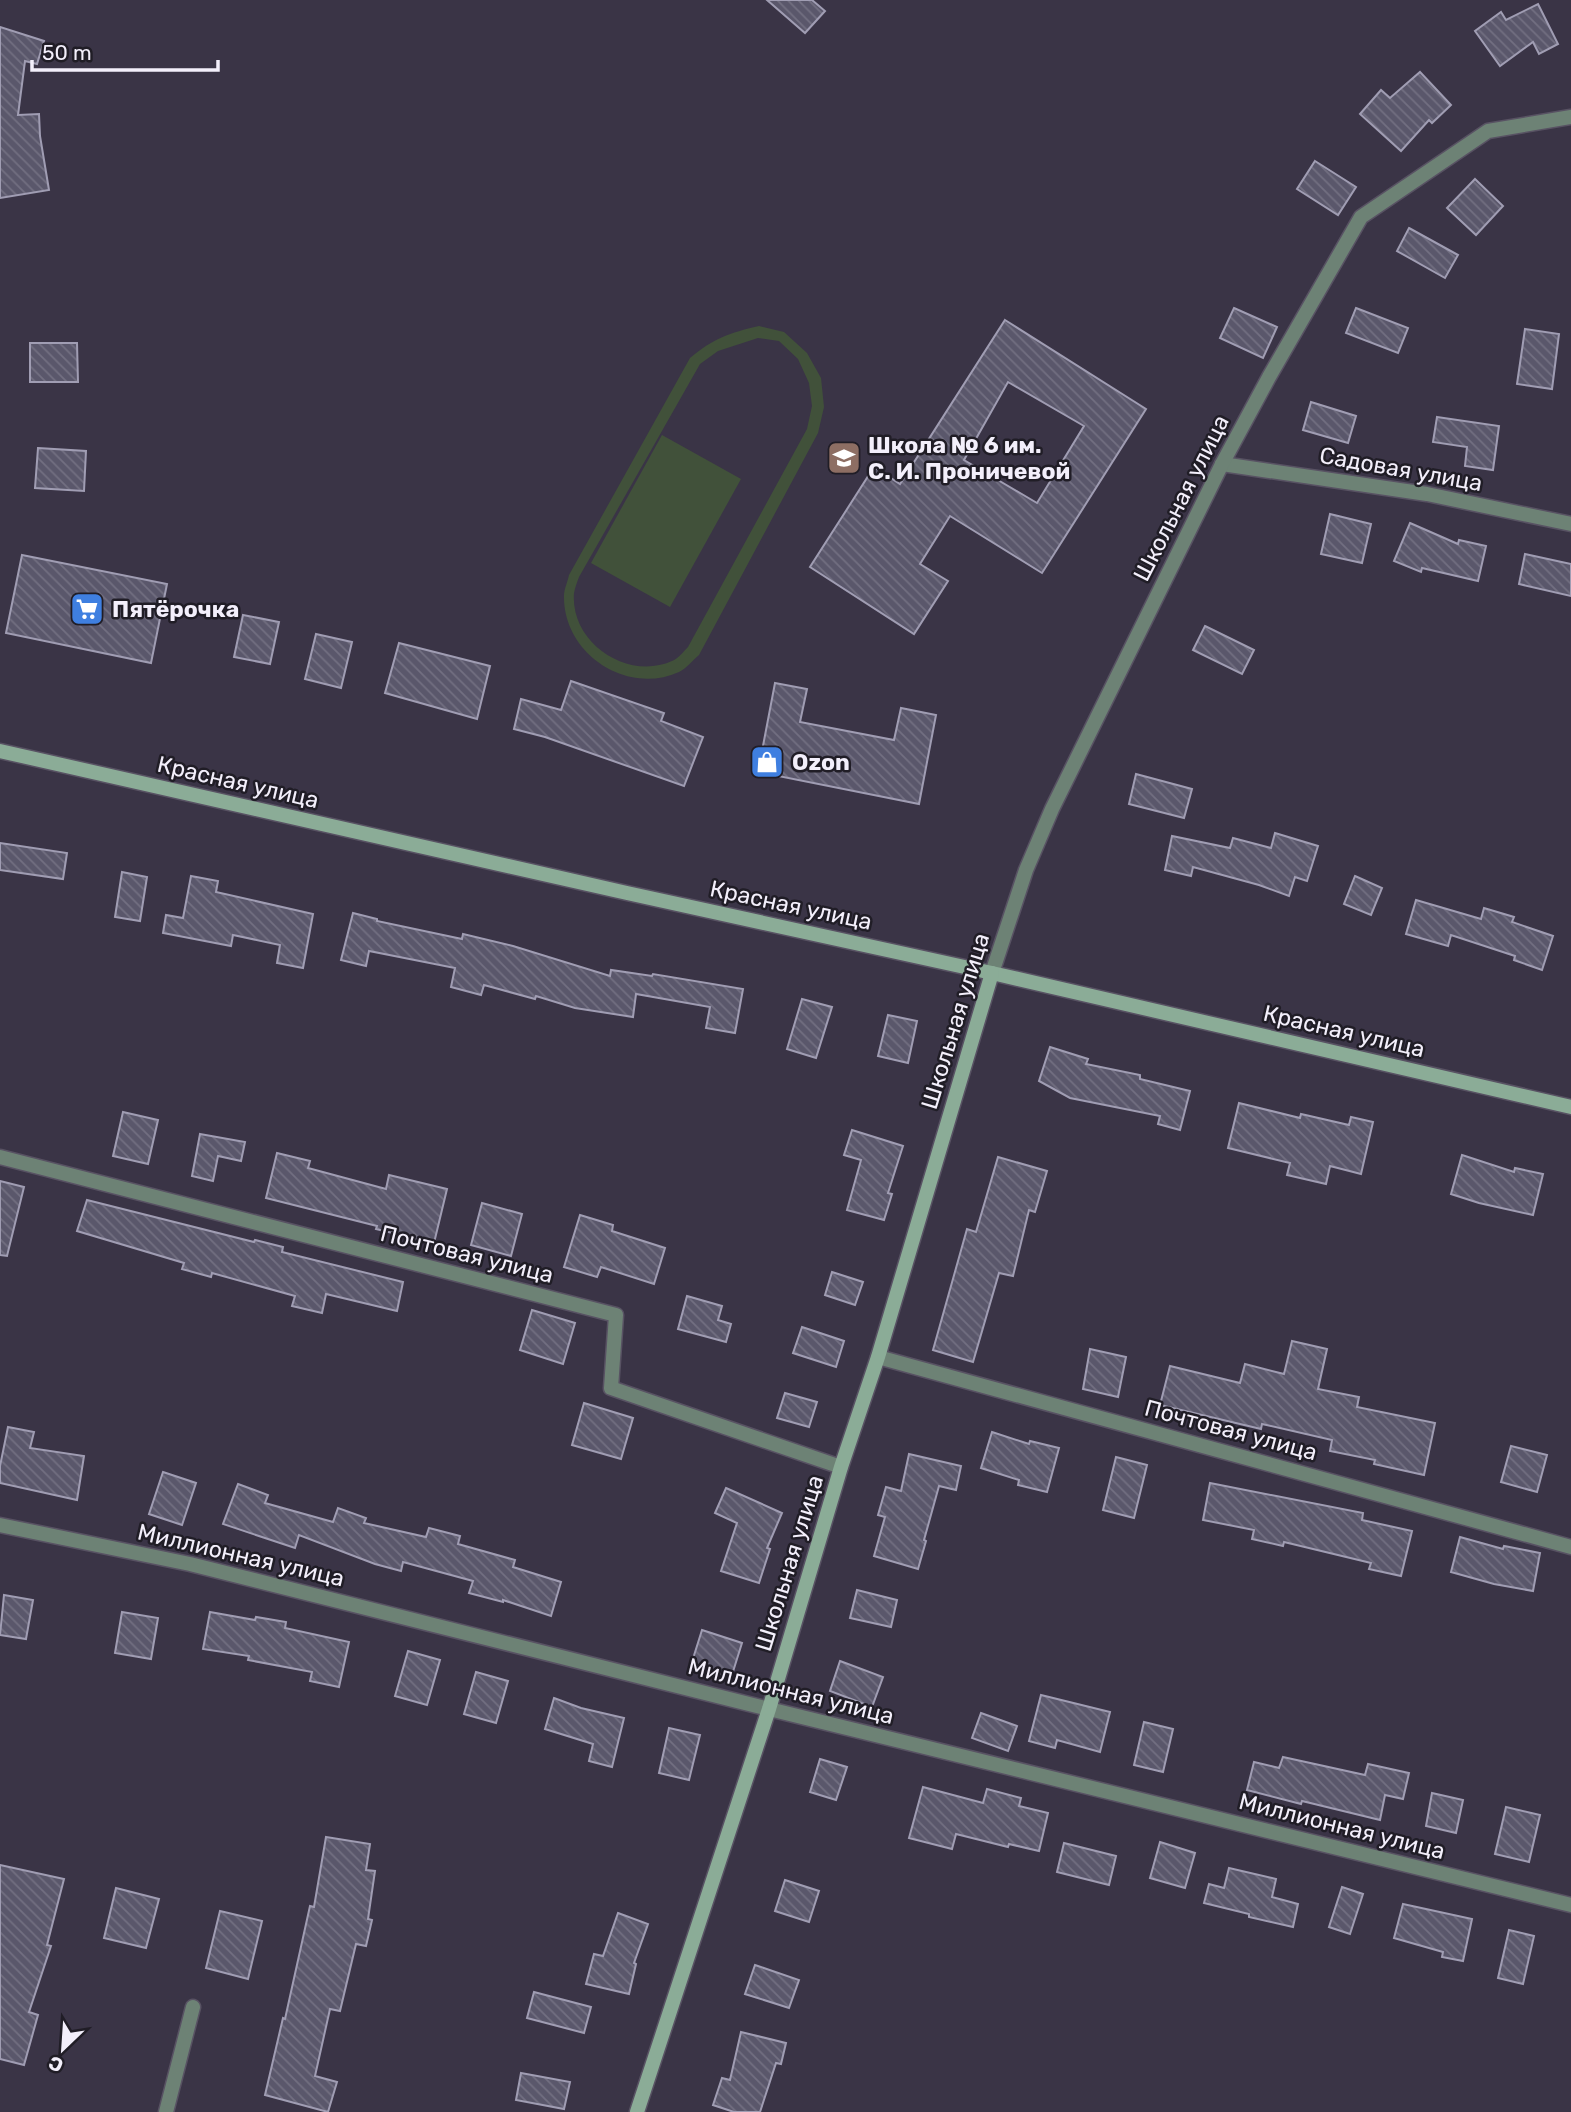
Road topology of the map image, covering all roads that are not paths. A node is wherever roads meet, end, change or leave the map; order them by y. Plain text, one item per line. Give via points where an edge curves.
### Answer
1 (1571, 117) edge
2 (1222, 464) junction
3 (1571, 524) edge
4 (0, 751) edge
5 (992, 973) junction
6 (1571, 1107) edge
7 (0, 1157) edge
8 (878, 1357) junction
9 (841, 1467) junction
10 (0, 1525) edge
11 (1571, 1547) edge
12 (769, 1709) junction
13 (1571, 1905) edge
14 (193, 2007) dead end
15 (166, 2112) edge
16 (637, 2112) edge

1 - 2 street, Школьная улица via 1488,131 1361,217
2 - 3 street, Садовая улица via 1427,494
2 - 5 street, Школьная улица via 1052,810 1026,870
4 - 5 main road, Красная улица
5 - 6 main road, Красная улица
5 - 8 main road, Школьная улица
7 - 9 street, Почтовая улица via 616,1315 611,1388
8 - 9 main road, Школьная улица
8 - 11 street, Почтовая улица
9 - 12 main road, Школьная улица
10 - 12 street, Миллионная улица via 190,1564
12 - 13 street, Миллионная улица
12 - 16 main road, Школьная улица
14 - 15 street

